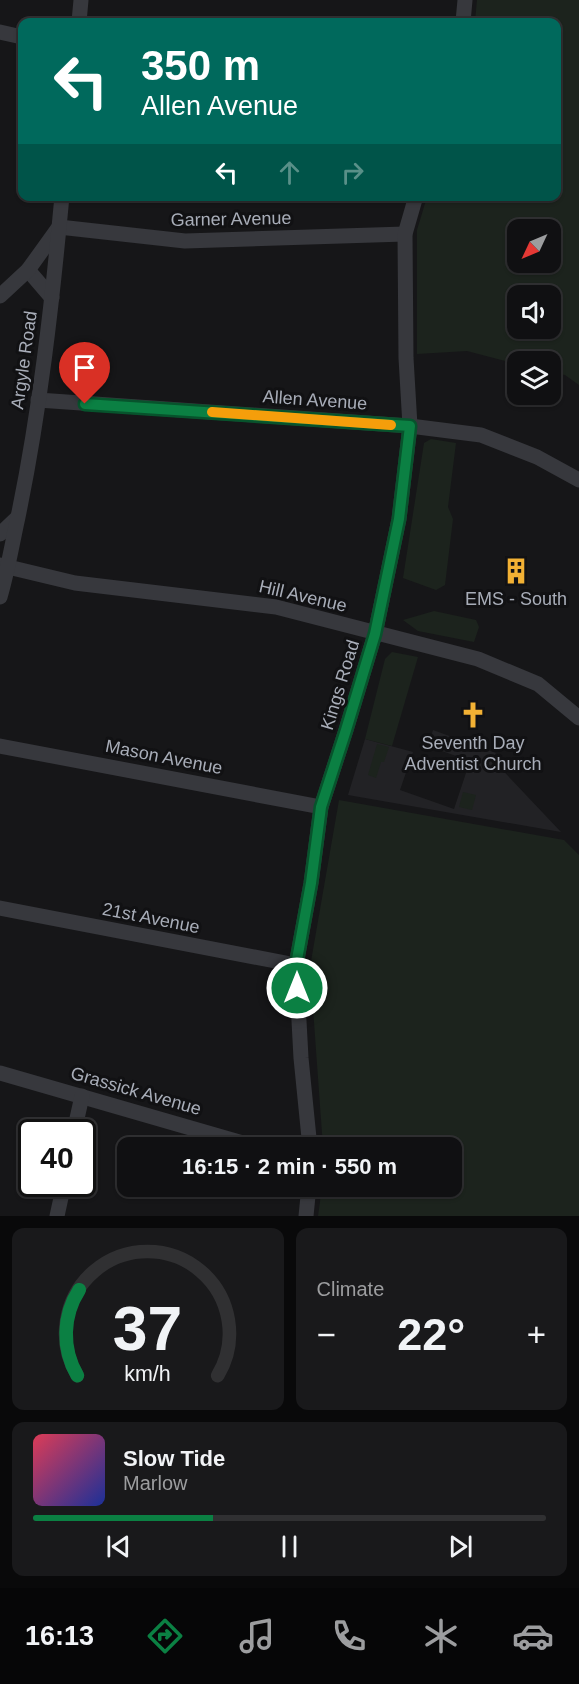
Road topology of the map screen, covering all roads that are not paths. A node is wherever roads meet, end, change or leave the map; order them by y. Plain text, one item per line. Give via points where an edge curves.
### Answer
1 (81, 0) edge
2 (465, 0) edge
3 (79, 18) edge
4 (464, 18) edge
5 (0, 32) edge
6 (18, 36) edge
7 (62, 201) edge
8 (415, 201) edge
9 (59, 227) junction
10 (405, 234) junction
11 (28, 270) junction
12 (0, 297) edge
13 (52, 298) junction
14 (38, 400) junction
15 (410, 426) junction
16 (579, 480) edge
17 (18, 518) junction
18 (0, 534) edge
19 (5, 566) edge
20 (0, 597) edge
21 (375, 634) junction
22 (579, 718) edge
23 (0, 746) edge
24 (321, 807) junction
25 (0, 908) edge
26 (296, 965) junction
27 (0, 1073) edge
28 (82, 1096) junction
29 (77, 1119) edge
30 (222, 1137) edge
31 (309, 1137) edge
32 (61, 1197) edge
33 (308, 1197) edge
34 (57, 1216) edge
35 (306, 1216) edge

1 - 3 street
2 - 4 street
5 - 6 street
7 - 9 street, Argyle Road
8 - 10 street, Kings Road
9 - 10 street, Garner Avenue via 185,241
9 - 11 street
9 - 13 street, Argyle Road
10 - 15 street, Kings Road
11 - 12 street
11 - 13 street
13 - 14 street, Argyle Road
14 - 15 street, Allen Avenue
14 - 17 street, Argyle Road
15 - 16 street, Allen Avenue via 481,435 537,457
15 - 21 street, Kings Road via 399,519
17 - 18 street
17 - 19 street, Argyle Road
19 - 20 street, Argyle Road
19 - 21 street, Hill Avenue via 75,584 276,607
21 - 22 street, Hill Avenue via 477,659 538,684
21 - 24 street, Kings Road
23 - 24 street, Mason Avenue
24 - 26 street, Kings Road
25 - 26 street, 21st Avenue
26 - 31 street, Kings Road
27 - 28 street, Grassick Avenue
28 - 29 street
28 - 30 street, Grassick Avenue
32 - 34 street
33 - 35 street

